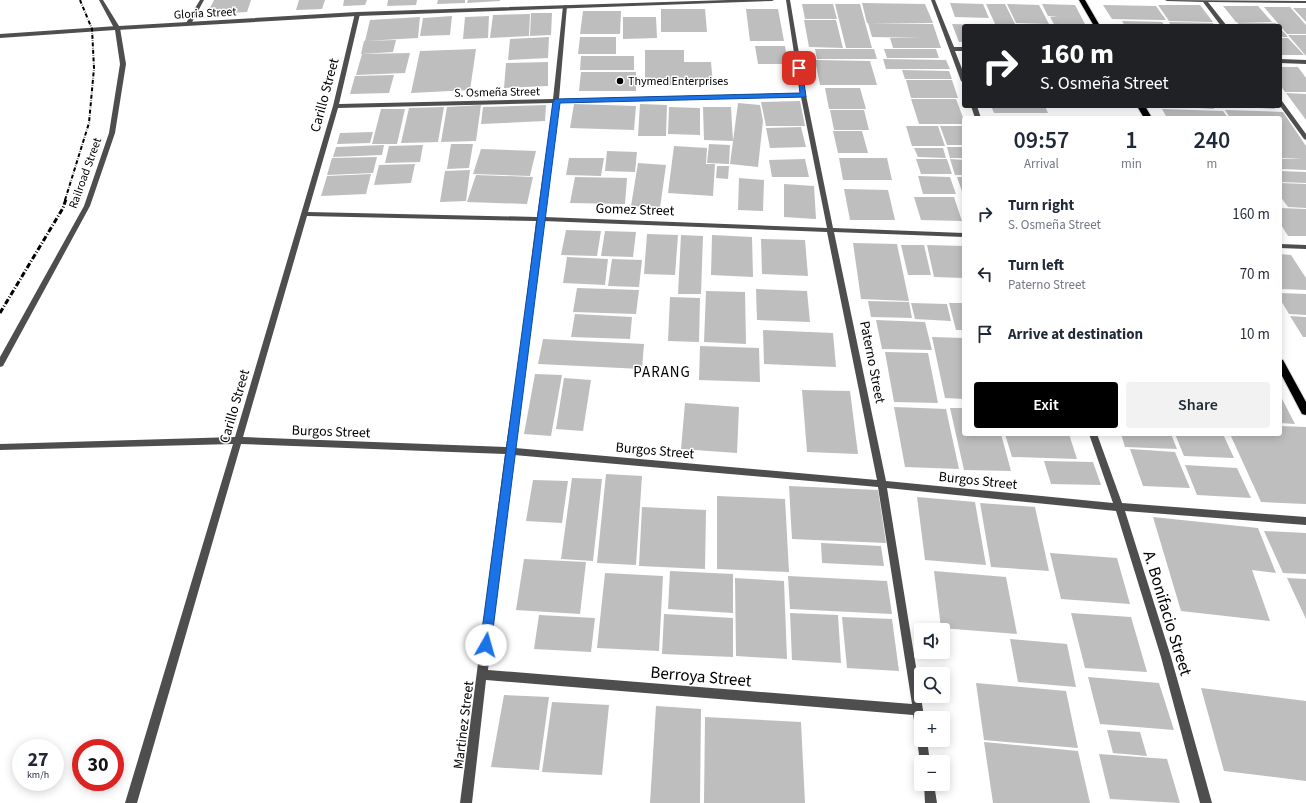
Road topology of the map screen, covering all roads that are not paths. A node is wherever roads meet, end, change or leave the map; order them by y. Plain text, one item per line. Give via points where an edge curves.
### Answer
1 (101, 0) edge
2 (202, 0) edge
3 (772, 0) edge
4 (788, 0) edge
5 (933, 0) edge
6 (1082, 0) edge
7 (1167, 0) edge
8 (1204, 0) edge
9 (1306, 2) edge
10 (565, 6) junction
11 (357, 14) junction
12 (189, 23) junction
13 (1096, 24) edge
14 (1222, 24) edge
15 (117, 28) junction
16 (0, 36) edge
17 (952, 49) junction
18 (962, 49) edge
19 (1282, 61) edge
20 (1306, 62) edge
21 (962, 76) edge
22 (803, 95) junction
23 (556, 101) junction
24 (1282, 105) edge
25 (336, 106) junction
26 (1306, 138) edge
27 (304, 214) junction
28 (540, 219) junction
29 (832, 229) junction
30 (962, 235) edge
31 (1282, 246) edge
32 (1306, 246) edge
33 (0, 364) edge
34 (1282, 367) edge
35 (1306, 411) edge
36 (1094, 436) edge
37 (238, 440) junction
38 (0, 447) edge
39 (510, 451) junction
40 (882, 484) junction
41 (1119, 507) junction
42 (1306, 521) edge
43 (482, 675) junction
44 (918, 710) joint
45 (930, 791) edge
46 (131, 803) edge
47 (466, 803) edge
48 (932, 803) edge
49 (1206, 803) edge

1 - 15 street, Railroad Street
2 - 12 street
3 - 10 street, Gloria Street
4 - 22 street, Paterno Street
5 - 17 street
6 - 13 main road
7 - 8 street
8 - 9 street
8 - 14 street
10 - 11 street, Gloria Street
10 - 23 street, Martinez Street
11 - 12 street, Gloria Street
11 - 25 street, Carillo Street
12 - 15 street, Gloria Street
15 - 16 street, Gloria Street
15 - 33 street, Railroad Street via 123,64 112,132 87,206
17 - 18 street
17 - 21 street
19 - 20 street
22 - 23 street, S. Osmeña Street
22 - 29 street, Paterno Street
23 - 25 street, S. Osmeña Street
23 - 28 street, Martinez Street
24 - 26 street
25 - 27 street, Carillo Street
27 - 28 street, Gomez Street
27 - 37 street, Carillo Street
28 - 29 street, Gomez Street
28 - 39 street, Martinez Street
29 - 30 street, Gomez Street
29 - 40 street, Paterno Street
31 - 32 street
34 - 35 main road
36 - 41 street, A. Bonifacio Street
37 - 38 street, Burgos Street
37 - 39 street, Burgos Street
37 - 46 street, Carillo Street
39 - 40 street, Burgos Street
39 - 43 street, Martinez Street
40 - 41 street, Burgos Street
40 - 44 street, Paterno Street
41 - 42 street, Burgos Street
41 - 49 street, A. Bonifacio Street via 1166,657
43 - 44 street, Berroya Street
43 - 47 street, Martinez Street
45 - 48 street

